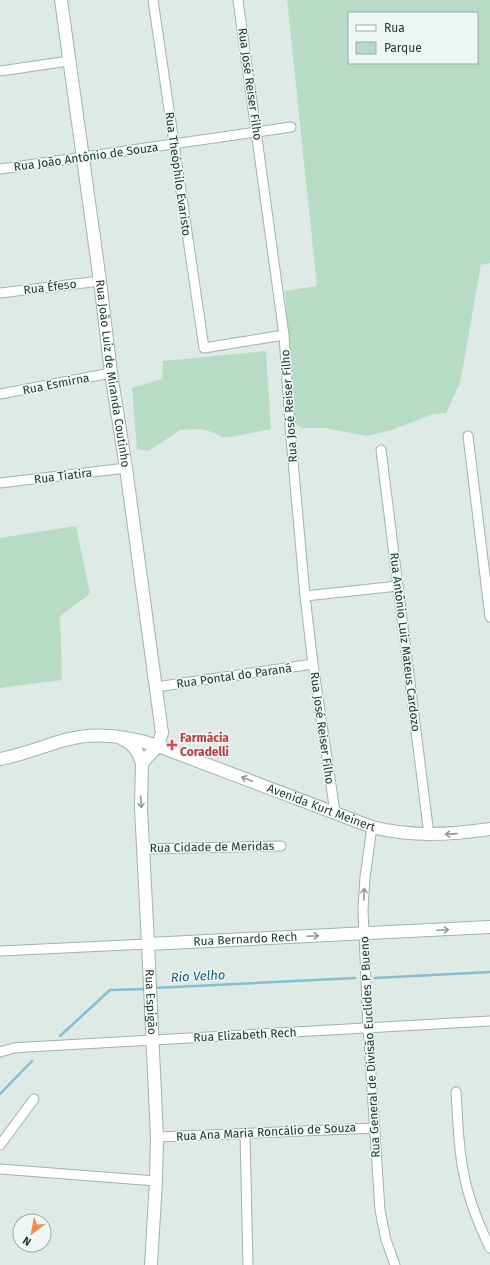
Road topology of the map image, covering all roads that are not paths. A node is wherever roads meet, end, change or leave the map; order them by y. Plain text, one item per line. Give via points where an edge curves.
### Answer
1 (61, 0) edge
2 (153, 0) edge
3 (238, 0) edge
4 (69, 61) junction
5 (0, 70) edge
6 (291, 127) dead end
7 (256, 132) junction
8 (174, 144) junction
9 (83, 157) junction
10 (0, 169) edge
11 (100, 281) junction
12 (0, 293) edge
13 (284, 335) junction
14 (111, 373) junction
15 (0, 394) edge
16 (468, 436) dead end
17 (381, 450) dead end
18 (126, 468) junction
19 (0, 484) edge
20 (398, 586) junction
21 (305, 596) junction
22 (490, 617) edge
23 (313, 664) junction
24 (156, 687) junction
25 (118, 737) junction
26 (158, 746) junction
27 (0, 759) edge
28 (142, 764) junction
29 (335, 812) junction
30 (372, 827) junction
31 (490, 829) edge
32 (429, 834) junction
33 (281, 846) dead end
34 (143, 849) junction
35 (490, 927) edge
36 (364, 933) junction
37 (148, 944) junction
38 (0, 951) edge
39 (490, 1021) edge
40 (368, 1028) junction
41 (153, 1040) junction
42 (0, 1052) edge
43 (456, 1092) dead end
44 (34, 1099) dead end
45 (375, 1128) junction
46 (245, 1133) junction
47 (157, 1137) junction
48 (0, 1145) edge
49 (0, 1169) edge
50 (156, 1181) junction
51 (490, 1248) edge
52 (151, 1265) edge
53 (248, 1265) edge
54 (395, 1265) edge

1 - 4 main road, Rua João Luiz de Miranda Coutinho
2 - 8 street, Rua Theóphilo Evaristo
3 - 7 street, Rua José Reiser Filho
4 - 5 street
4 - 9 main road, Rua João Luiz de Miranda Coutinho
6 - 7 street, Rua João Antônio de Souza
7 - 8 street, Rua João Antônio de Souza
7 - 13 street, Rua José Reiser Filho
8 - 9 street, Rua João Antônio de Souza
8 - 13 street, Rua Theóphilo Evaristo via 204,348
9 - 10 street, Rua João Antônio de Souza
9 - 11 main road, Rua João Luiz de Miranda Coutinho
11 - 12 street, Rua Éfeso
11 - 14 main road, Rua João Luiz de Miranda Coutinho
13 - 21 street, Rua José Reiser Filho
14 - 15 street, Rua Esmirna
14 - 18 main road, Rua João Luiz de Miranda Coutinho
16 - 22 street
17 - 20 street, Rua Antônio Luiz Mateus Cardozo
18 - 19 street, Rua Tiatira
18 - 24 main road, Rua João Luiz de Miranda Coutinho
20 - 21 street
20 - 32 street, Rua Antônio Luiz Mateus Cardozo
21 - 23 street, Rua José Reiser Filho
23 - 24 street, Rua Pontal do Paraná
23 - 29 street, Rua José Reiser Filho
24 - 26 main road, Rua João Luiz de Miranda Coutinho via 162,733
25 - 26 main road, Avenida Kurt Meinert
25 - 27 main road via 78,737
25 - 28 main road via 133,746
26 - 28 main road
29 -> 26 main road, Avenida Kurt Meinert
28 -> 34 main road, Rua Espigão
29 - 30 main road, Avenida Kurt Meinert
30 - 32 main road, Avenida Kurt Meinert via 403,833
36 -> 30 street, Rua General de Divisão Euclides P Bueno via 364,892
31 -> 32 main road, Avenida Kurt Meinert
33 - 34 street, Rua Cidade de Meridas
34 - 37 main road, Rua Espigão
36 -> 35 main road, Rua Bernardo Rech
37 -> 36 main road, Rua Bernardo Rech
36 - 40 street, Rua General de Divisão Euclides P Bueno
37 - 38 street, Rua Bernardo Rech
37 - 41 main road, Rua Espigão
39 - 40 street, Rua Elizabeth Rech
40 - 41 street, Rua Elizabeth Rech
40 - 45 street, Rua General de Divisão Euclides P Bueno
41 - 42 street, Rua Elizabeth Rech via 14,1048
41 - 47 main road, Rua Espigão
43 - 51 street via 464,1175 471,1202
44 - 48 street
45 - 46 street, Rua Ana Maria Roncálio de Souza
45 - 54 street, Rua General de Divisão Euclides P Bueno via 382,1225
46 - 47 street, Rua Ana Maria Roncálio de Souza
46 - 53 street
47 - 50 main road, Rua Espigão
49 - 50 street
50 - 52 main road, Rua Espigão

